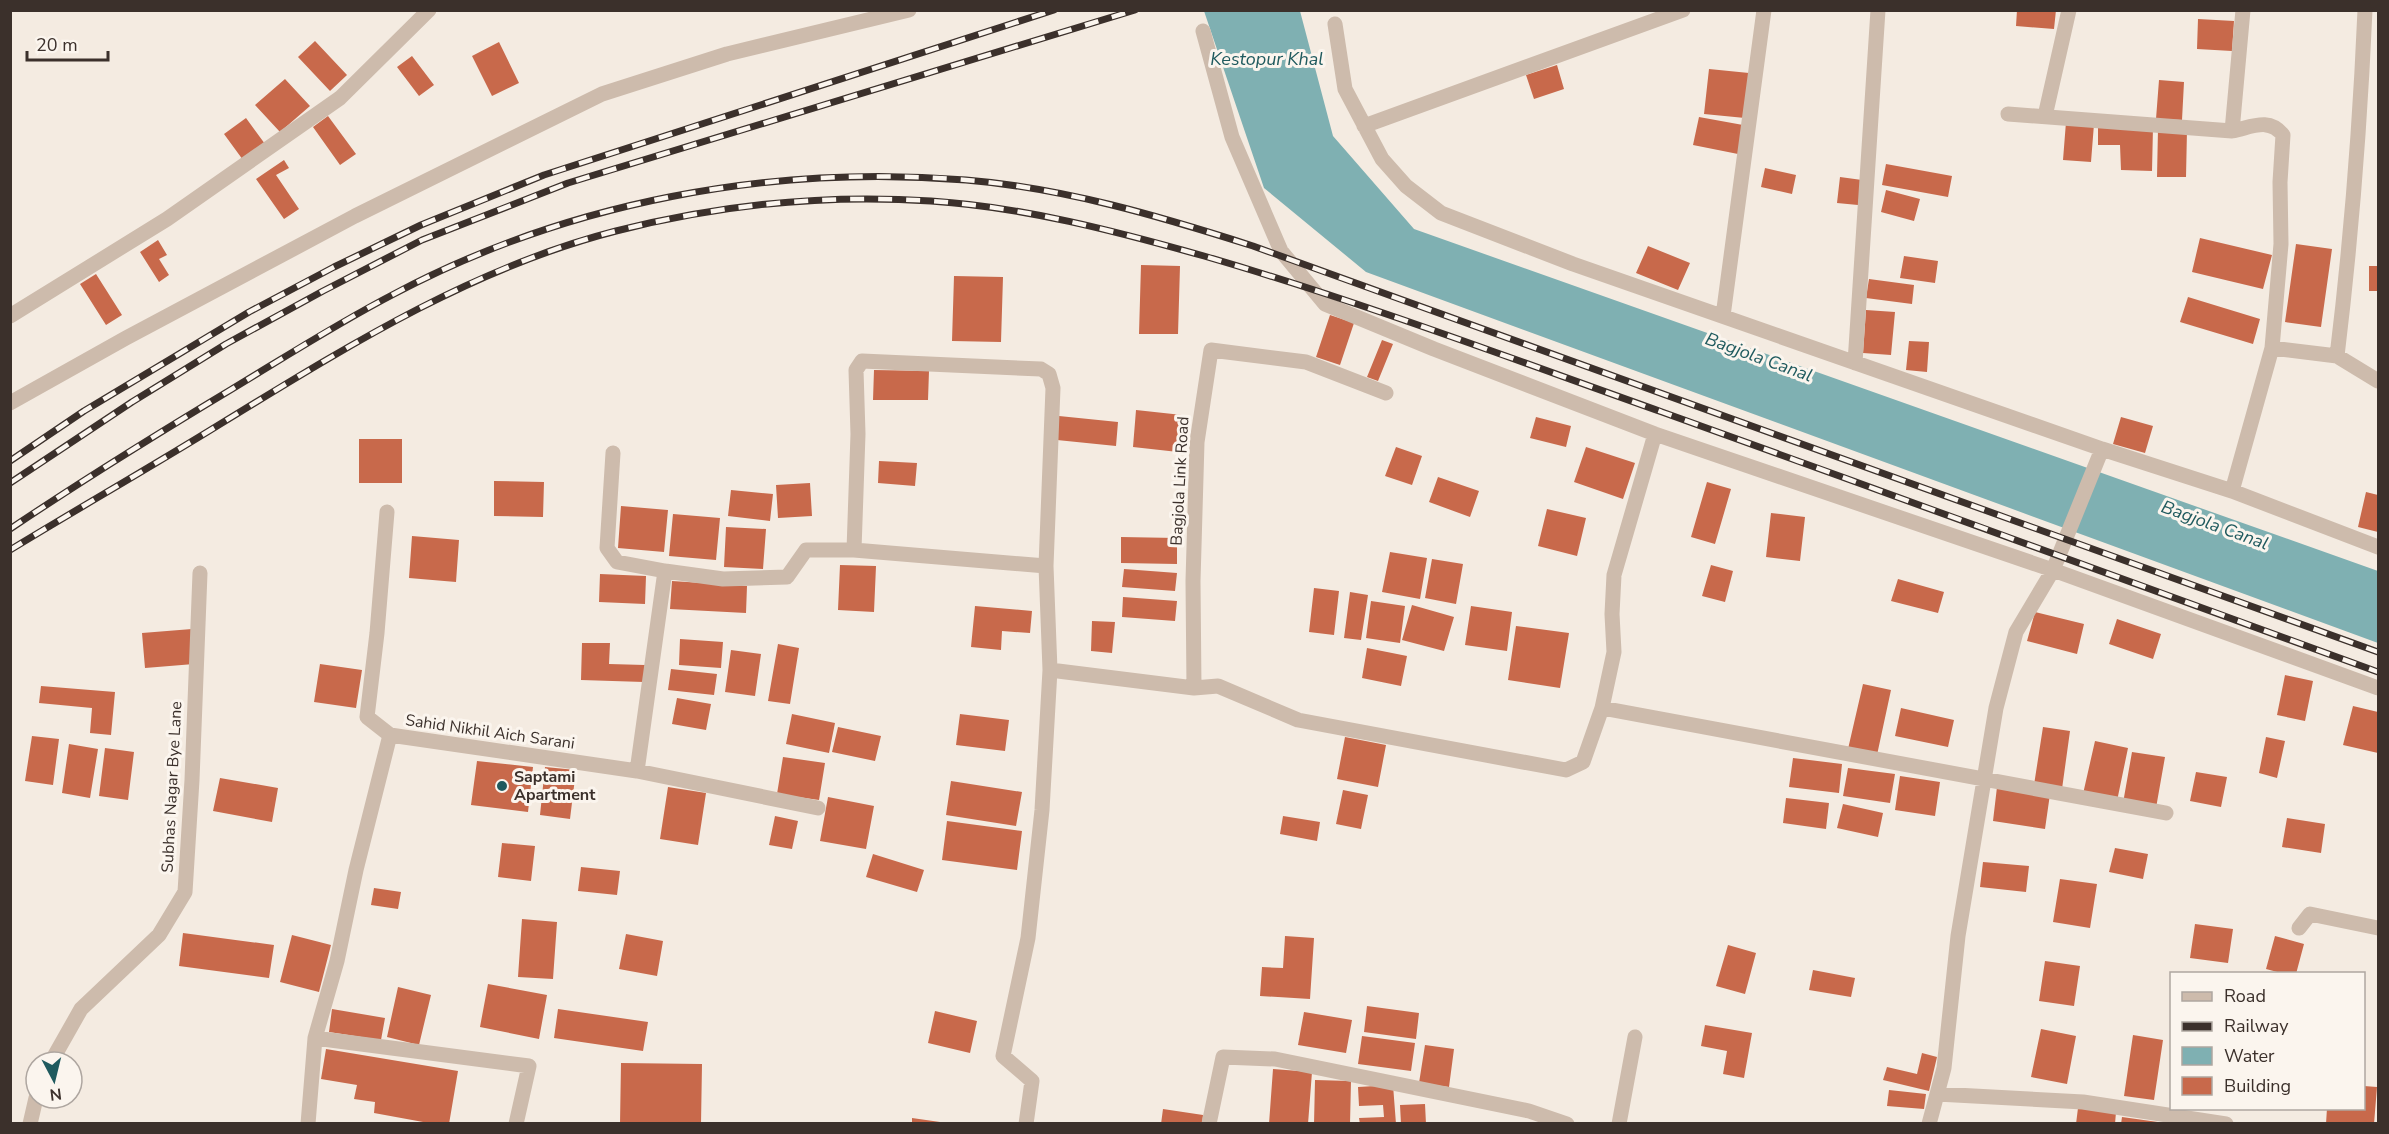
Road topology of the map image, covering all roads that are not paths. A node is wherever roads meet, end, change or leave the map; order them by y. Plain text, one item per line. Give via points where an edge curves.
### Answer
1 (429, 10) edge
2 (909, 10) edge
3 (1683, 10) edge
4 (1764, 10) edge
5 (1878, 10) edge
6 (2070, 10) edge
7 (2243, 10) edge
8 (2366, 10) edge
9 (1335, 24) dead end
10 (1203, 31) dead end
11 (2007, 114) dead end
12 (2045, 116) junction
13 (1364, 126) junction
14 (2232, 131) junction
15 (1723, 315) junction
16 (10, 316) edge
17 (2272, 348) junction
18 (2337, 356) junction
19 (1855, 363) junction
20 (2379, 381) edge
21 (1386, 393) dead end
22 (10, 403) edge
23 (1655, 435) junction
24 (614, 453) dead end
25 (2101, 453) junction
26 (2232, 491) junction
27 (387, 512) dead end
28 (2379, 547) edge
29 (854, 550) junction
30 (1046, 566) junction
31 (2053, 570) junction
32 (665, 571) junction
33 (200, 573) dead end
34 (1050, 670) junction
35 (1194, 688) junction
36 (2379, 688) edge
37 (1602, 708) junction
38 (390, 735) junction
39 (637, 771) junction
40 (1985, 778) junction
41 (818, 808) dead end
42 (2166, 813) dead end
43 (2299, 928) dead end
44 (2379, 928) edge
45 (1635, 1037) dead end
46 (315, 1038) junction
47 (58, 1050) edge
48 (1937, 1094) junction
49 (308, 1124) edge
50 (516, 1124) edge
51 (1026, 1124) edge
52 (1209, 1124) edge
53 (1567, 1124) edge
54 (1619, 1124) edge
55 (1929, 1124) edge
56 (2226, 1124) edge

1 - 16 street via 340,98 166,219
2 - 22 street via 727,54 602,94 355,216
3 - 13 street
4 - 15 street
5 - 19 street
6 - 12 street
7 - 14 street
8 - 18 street via 2359,140
9 - 13 street via 1345,89
10 - 23 street via 1232,137 1281,251 1325,304
11 - 12 street
12 - 14 street
13 - 15 street via 1382,159 1406,186 1441,213 1573,264
14 - 17 street via 2268,123 2283,135 2282,244
15 - 19 street
17 - 18 street
17 - 26 street
18 - 20 street
19 - 25 street
21 - 35 street, Bagjola Link Road via 1306,362 1211,350 1197,442
23 - 31 street
23 - 37 street via 1614,575 1614,652
24 - 32 street via 607,548 617,562
25 - 26 street
25 - 31 street
26 - 28 street
27 - 38 street via 367,717
29 - 30 street
29 - 30 street via 856,370 862,361 1041,369 1049,374 1053,388
29 - 32 street via 806,550 786,577 723,579
30 - 34 street
31 - 36 street
31 - 40 street via 2016,632 1996,708
32 - 39 street
33 - 47 street, Subhas Nagar Bye Lane via 185,892 159,935 81,1009
34 - 35 street
34 - 51 street via 1042,810 1028,938 1004,1056 1032,1081
35 - 37 street via 1218,686 1298,720 1566,770 1583,762
37 - 40 street
38 - 39 street, Sahid Nikhil Aich Sarani
38 - 46 street, Sahid Nikhil Aich Sarani
39 - 41 street, Sahid Nikhil Aich Sarani
40 - 42 street
40 - 48 street via 1958,936 1944,1068
43 - 44 street via 2310,914
45 - 54 street
46 - 49 street, Sahid Nikhil Aich Sarani
46 - 50 street via 529,1066
48 - 55 street
48 - 56 street via 2083,1102
52 - 53 street via 1223,1057 1275,1059 1529,1111

